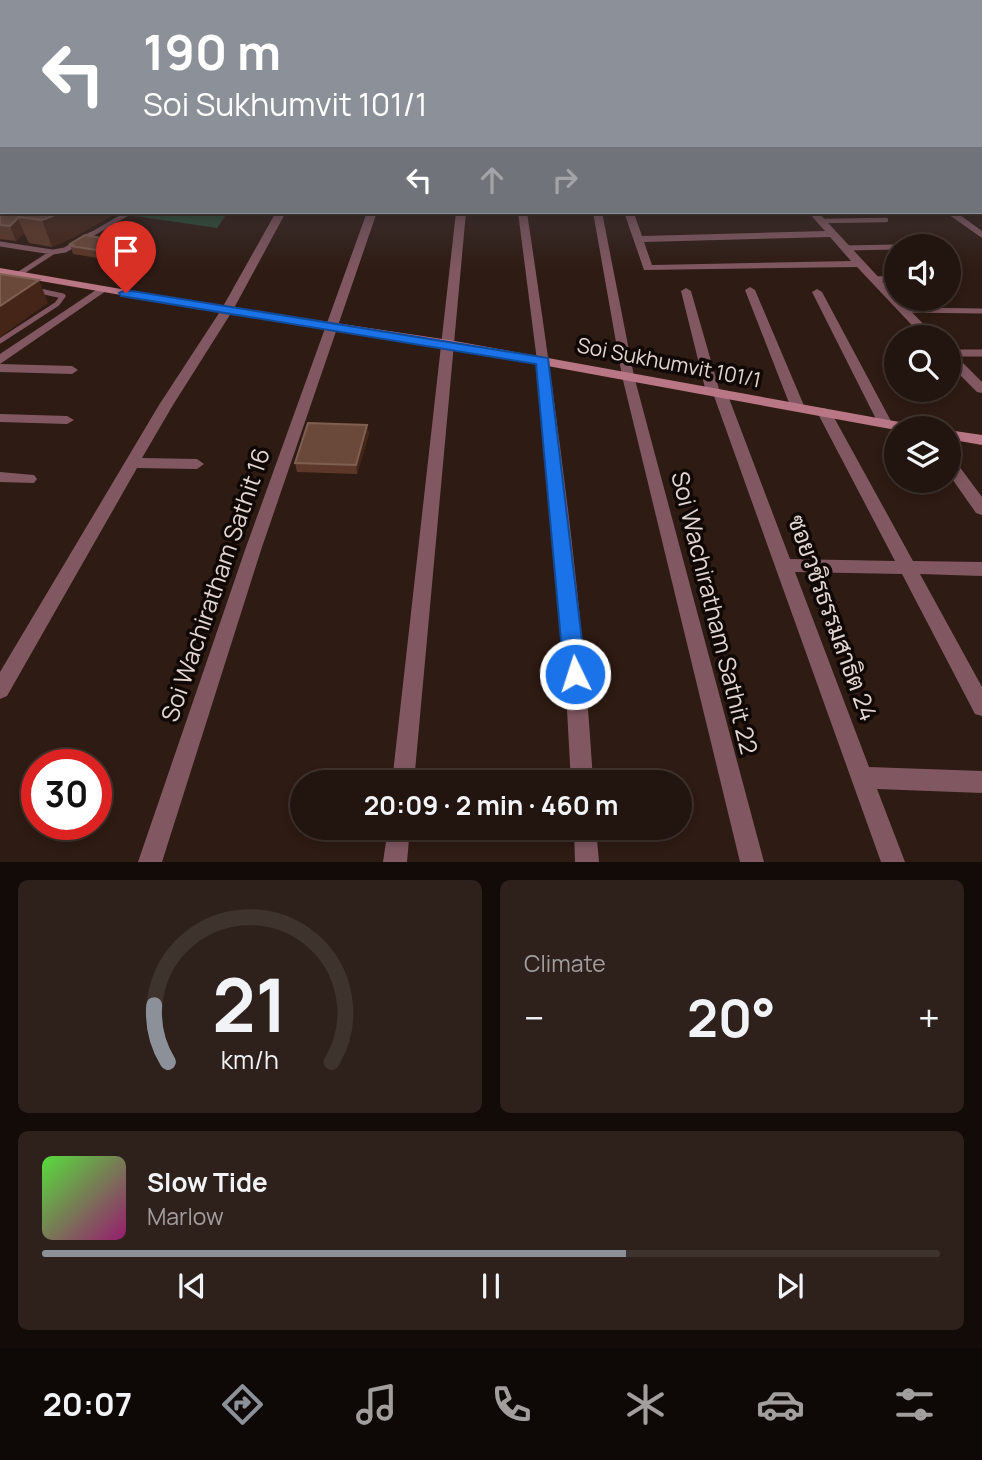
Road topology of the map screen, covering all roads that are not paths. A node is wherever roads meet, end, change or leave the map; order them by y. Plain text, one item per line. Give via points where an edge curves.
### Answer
1 (127, 214) edge
2 (280, 214) edge
3 (371, 214) edge
4 (461, 214) edge
5 (522, 214) edge
6 (597, 214) edge
7 (630, 214) edge
8 (815, 214) edge
9 (953, 214) edge
10 (886, 220) dead end
11 (821, 221) junction
12 (977, 228) edge
13 (833, 234) junction
14 (982, 234) edge
15 (638, 239) junction
16 (0, 244) edge
17 (884, 247) edge
18 (845, 248) junction
19 (53, 252) junction
20 (860, 264) junction
21 (0, 271) edge
22 (19, 274) junction
23 (873, 279) junction
24 (884, 279) edge
25 (24, 288) edge
26 (97, 288) junction
27 (750, 290) dead end
28 (884, 290) edge
29 (686, 291) dead end
30 (817, 292) dead end
31 (228, 310) junction
32 (905, 311) edge
33 (961, 311) edge
34 (982, 311) edge
35 (332, 325) junction
36 (919, 325) edge
37 (0, 341) edge
38 (449, 344) junction
39 (982, 353) edge
40 (961, 354) edge
41 (0, 358) edge
42 (543, 361) junction
43 (961, 367) edge
44 (0, 368) edge
45 (72, 370) dead end
46 (628, 376) junction
47 (982, 389) edge
48 (716, 393) junction
49 (798, 408) junction
50 (824, 412) junction
51 (0, 418) edge
52 (66, 421) dead end
53 (884, 421) edge
54 (884, 423) edge
55 (961, 436) edge
56 (982, 440) edge
57 (132, 463) junction
58 (197, 464) dead end
59 (0, 477) edge
60 (29, 479) dead end
61 (961, 479) edge
62 (982, 509) edge
63 (785, 565) junction
64 (906, 567) junction
65 (982, 569) edge
66 (8, 662) edge
67 (0, 690) edge
68 (982, 707) edge
69 (404, 770) edge
70 (581, 770) edge
71 (862, 778) junction
72 (982, 782) edge
73 (398, 840) edge
74 (586, 840) edge
75 (150, 862) edge
76 (395, 862) edge
77 (587, 862) edge
78 (752, 862) edge
79 (893, 862) edge

1 - 19 lane via 65,250
2 - 31 street
3 - 35 street, Soi Wachiratham Sathit 16
4 - 38 street
5 - 42 street
6 - 46 street, Soi Wachiratham Sathit 22
7 - 15 street
8 - 11 street
9 - 12 street
10 - 11 lane
11 - 13 street
12 - 14 street
13 - 15 street
13 - 18 street
15 - 20 street via 646,267 651,268
16 - 19 lane
17 - 18 lane
18 - 20 street
19 - 22 lane
20 - 23 street
21 - 22 street, Soi Sukhumvit 101/1
22 - 26 street, Soi Sukhumvit 101/1
23 - 24 lane
23 - 28 street
25 - 37 lane via 63,296
26 - 31 street, Soi Sukhumvit 101/1
26 - 41 street
27 - 49 street
29 - 48 street, ซอยวชิรธรรมสาธิต 24
30 - 53 street
31 - 35 street, Soi Sukhumvit 101/1
31 - 57 street
32 - 36 street
33 - 34 lane
35 - 38 street, Soi Sukhumvit 101/1
35 - 75 street, Soi Wachiratham Sathit 16
38 - 42 street, Soi Sukhumvit 101/1
38 - 69 street
39 - 40 lane
42 - 46 street, Soi Sukhumvit 101/1
42 - 70 street via 571,620
43 - 47 street
44 - 45 street
46 - 48 street, Soi Sukhumvit 101/1
46 - 78 street, Soi Wachiratham Sathit 22
48 - 49 street, Soi Sukhumvit 101/1
48 - 63 street, ซอยวชิรธรรมสาธิต 24
49 - 50 street, Soi Sukhumvit 101/1
50 - 54 street, Soi Sukhumvit 101/1
50 - 64 street
51 - 52 street
55 - 56 street
57 - 58 street
57 - 66 street
59 - 60 street
61 - 62 street
63 - 64 street
63 - 71 street, ซอยวชิรธรรมสาธิต 24
64 - 65 street
64 - 68 street
66 - 67 street
71 - 72 street
71 - 79 street, ซอยวชิรธรรมสาธิต 24
73 - 76 street
74 - 77 street

